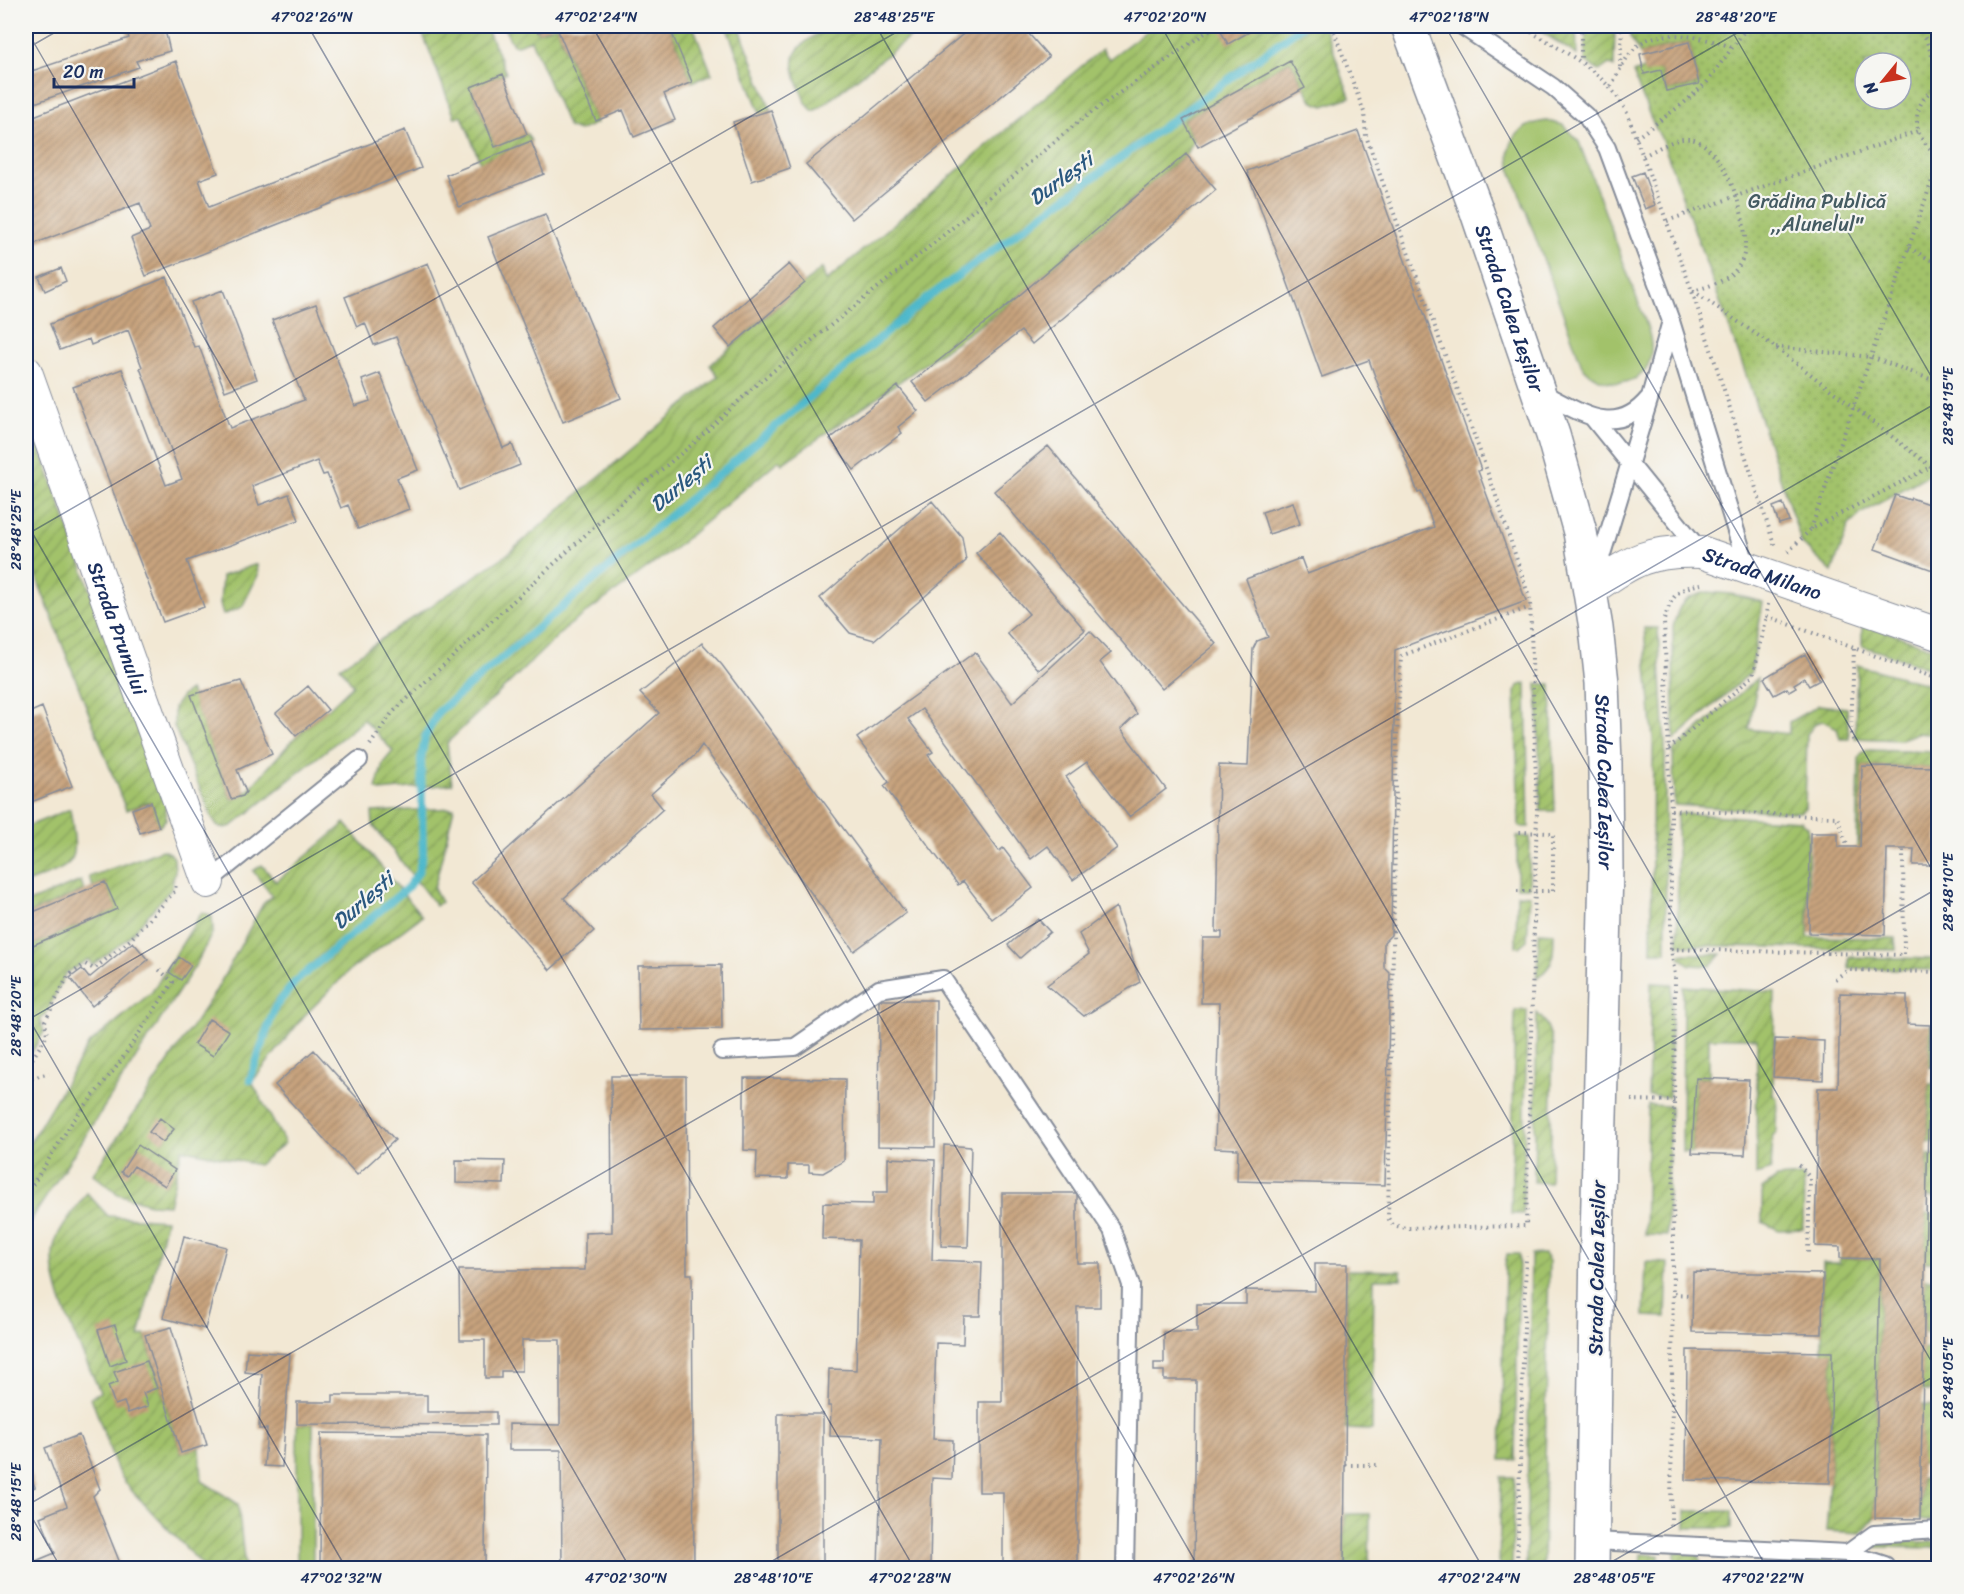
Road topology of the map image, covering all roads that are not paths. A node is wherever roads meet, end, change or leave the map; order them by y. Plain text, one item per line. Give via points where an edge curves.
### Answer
1 (1408, 26) edge
2 (1462, 26) edge
3 (1671, 321) junction
4 (26, 372) edge
5 (1539, 391) junction
6 (1650, 397) junction
7 (1592, 417) junction
8 (1628, 462) junction
9 (1701, 552) junction
10 (1747, 567) junction
11 (1591, 589) junction
12 (1938, 634) edge
13 (359, 760) road end
14 (208, 882) joint
15 (722, 1051) dead end
16 (1938, 1530) edge
17 (1848, 1554) junction
18 (1592, 1555) edge
19 (1125, 1569) edge
20 (1885, 1569) edge

1 - 5 main road, Strada Calea Ieșilor
2 - 3 lane via 1553,87 1586,116 1607,148
3 - 6 lane
3 - 10 lane
4 - 14 street, Strada Prunului
5 - 7 lane
5 - 11 main road, Strada Calea Ieșilor via 1565,477
6 - 7 lane via 1629,417
6 - 8 lane
7 - 8 lane
8 - 9 lane
8 - 11 lane
9 - 10 street, Strada Milano
9 - 11 street, Strada Milano via 1677,551 1642,557
10 - 12 street, Strada Milano
11 - 18 main road, Strada Calea Ieșilor via 1602,683 1606,868
13 - 14 lane
15 - 19 lane via 795,1047 879,989 943,979 1112,1230 1131,1285
16 - 17 lane via 1874,1534
17 - 18 lane via 1671,1545
17 - 20 lane via 1885,1565

